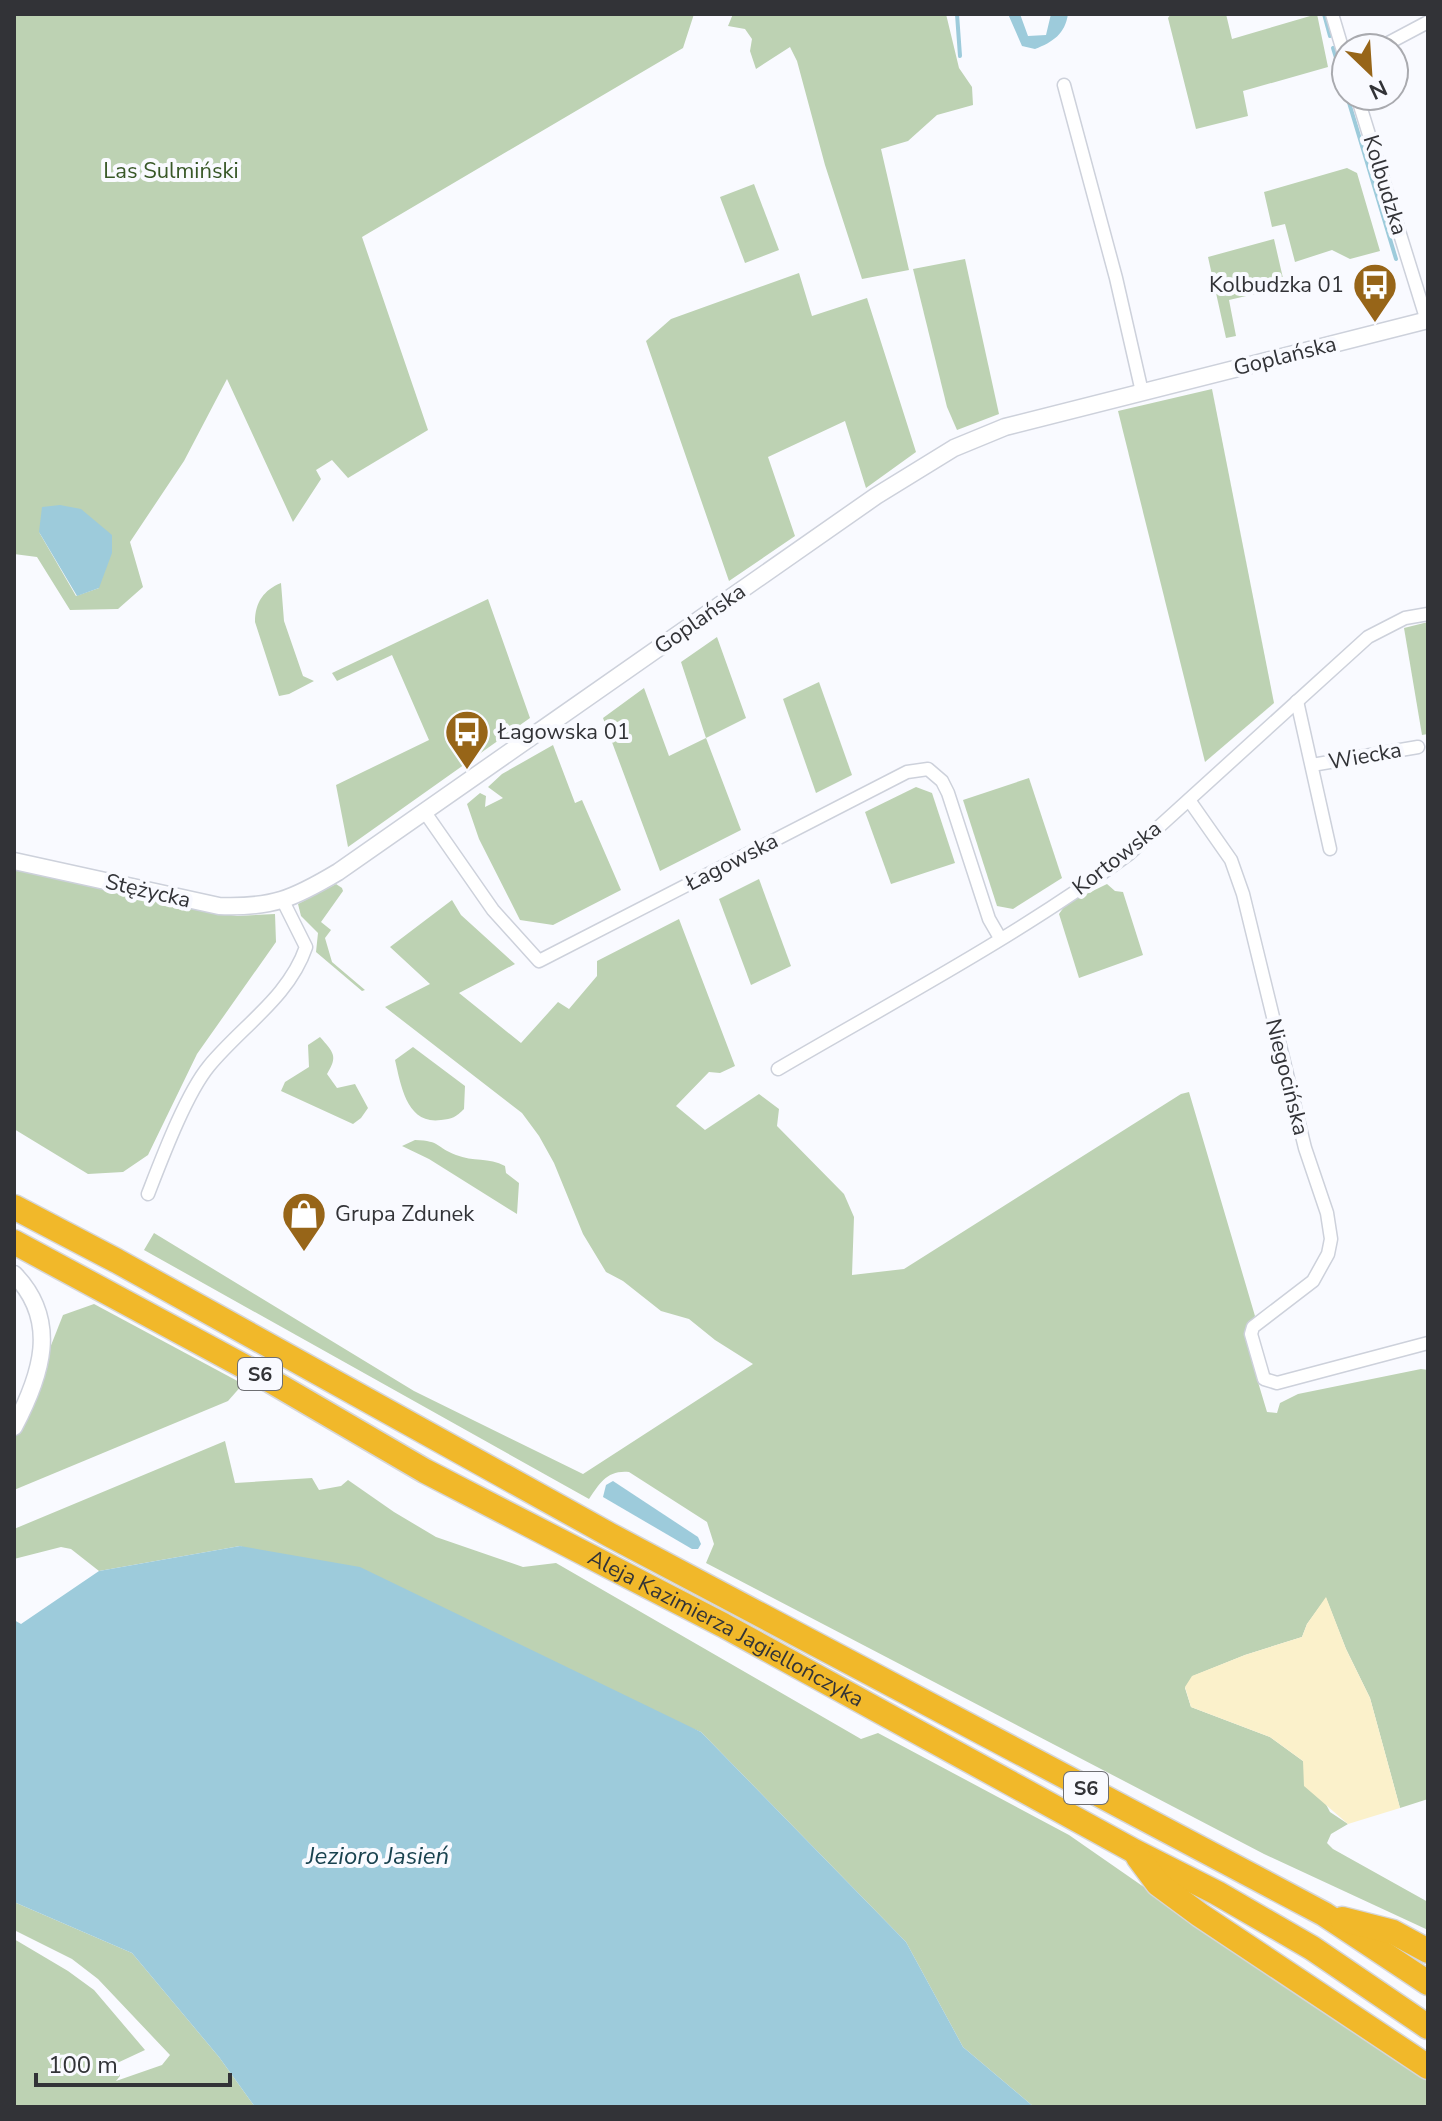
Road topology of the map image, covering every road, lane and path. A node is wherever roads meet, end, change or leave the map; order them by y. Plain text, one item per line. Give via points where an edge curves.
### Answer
1 (1428, 22) edge
2 (1409, 32) edge
3 (1064, 85) dead end
4 (1362, 112) edge
5 (1427, 321) edge
6 (1142, 392) junction
7 (1428, 614) edge
8 (1297, 701) junction
9 (1418, 747) dead end
10 (1312, 765) junction
11 (1189, 800) junction
12 (424, 811) junction
13 (1330, 849) dead end
14 (14, 861) edge
15 (283, 901) junction
16 (1000, 938) junction
17 (778, 1069) dead end
18 (148, 1194) dead end
19 (14, 1207) edge
20 (14, 1242) edge
21 (14, 1274) edge
22 (1428, 1343) edge
23 (14, 1427) edge
24 (1134, 1851) junction
25 (1324, 1914) junction
26 (1428, 1951) edge
27 (1428, 1983) edge
28 (1428, 2027) edge
29 (1428, 2067) edge

1 - 2 street
3 - 6 street
4 - 5 street, Kolbudzka
5 - 6 street, Goplańska
6 - 12 street, Goplańska via 1005,427 935,458
7 - 8 street, Kortowska via 1405,618 1368,637
8 - 10 street, Wiecka
8 - 11 street, Kortowska
9 - 10 street, Wiecka
10 - 13 street, Wiecka
11 - 16 street, Kortowska via 1104,873
11 - 22 street, Niegocińska via 1231,860 1243,894 1331,1239 1313,1281 1253,1327 1264,1379 1277,1383
12 - 15 street, Goplańska via 338,872
12 - 16 street, Łagowska via 493,910 539,961 907,772 928,769 948,793
14 - 15 street, Stężycka via 219,906
15 - 18 street via 306,947 300,966 209,1066
16 - 17 street, Kortowska
19 - 25 highway, Aleja Kazimierza Jagiellończyka / S6 via 624,1542
20 - 24 highway, Aleja Kazimierza Jagiellończyka / S6 via 425,1471 723,1625
21 - 23 street via 39,1317 42,1345 35,1385
24 - 28 highway, Aleja Kazimierza Jagiellończyka / S6 via 1312,1948
24 - 29 highway via 1158,1884 1200,1915
25 - 26 highway via 1393,1932
25 - 27 highway, Aleja Kazimierza Jagiellończyka / S6

